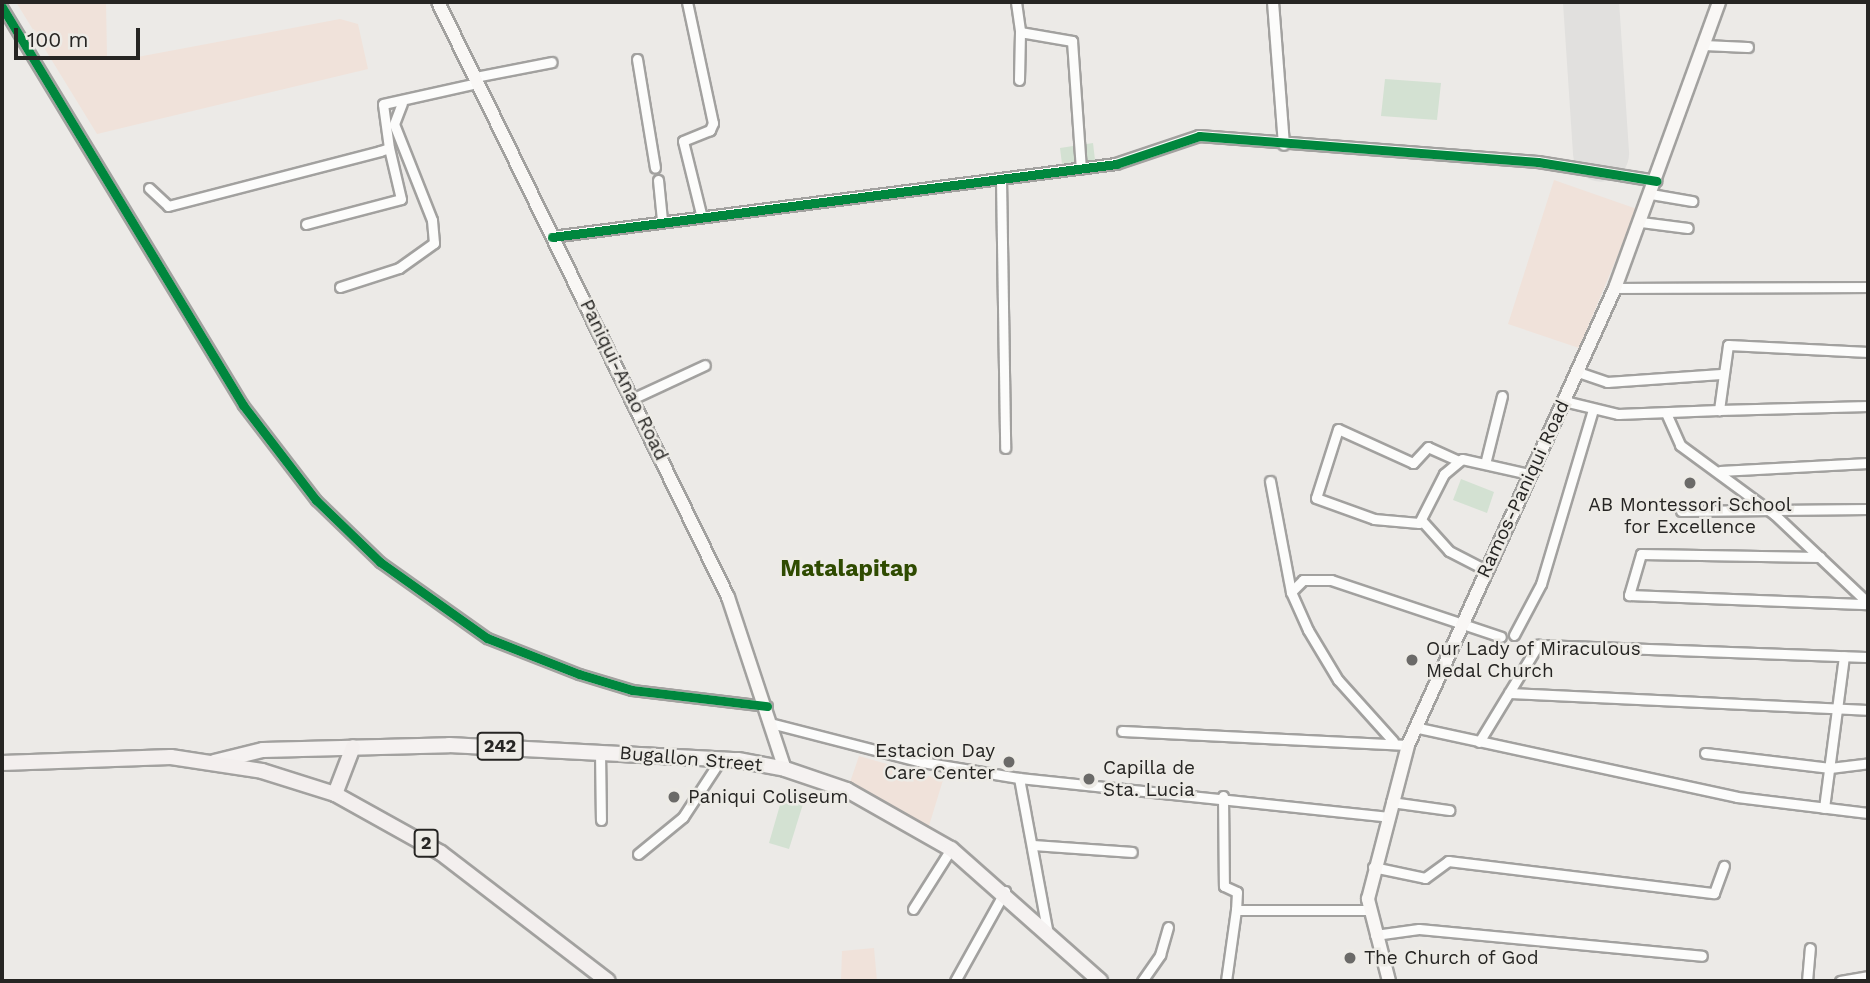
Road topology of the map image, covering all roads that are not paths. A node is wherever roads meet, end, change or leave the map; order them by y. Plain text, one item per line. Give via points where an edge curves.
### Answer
1 (438, 2) edge
2 (687, 2) edge
3 (1016, 2) edge
4 (1273, 2) edge
5 (1719, 2) edge
6 (2, 7) edge
7 (1020, 32) junction
8 (1703, 45) junction
9 (1748, 47) dead end
10 (636, 59) dead end
11 (552, 62) dead end
12 (476, 80) junction
13 (1019, 80) dead end
14 (402, 103) junction
15 (1284, 145) junction
16 (389, 148) junction
17 (655, 168) dead end
18 (1081, 169) junction
19 (1001, 179) junction
20 (658, 180) dead end
21 (1656, 181) junction
22 (149, 188) dead end
23 (1651, 194) junction
24 (1692, 201) dead end
25 (701, 214) junction
26 (662, 220) junction
27 (1641, 222) junction
28 (306, 224) dead end
29 (1688, 228) dead end
30 (552, 237) junction
31 (340, 287) dead end
32 (1868, 287) edge
33 (1615, 288) junction
34 (1868, 352) edge
35 (705, 365) dead end
36 (1578, 372) junction
37 (1721, 374) junction
38 (1502, 396) dead end
39 (634, 398) junction
40 (1564, 401) junction
41 (1868, 406) edge
42 (1594, 410) junction
43 (1720, 410) junction
44 (1666, 413) junction
45 (1005, 448) dead end
46 (1486, 460) junction
47 (1459, 461) junction
48 (1868, 463) edge
49 (1720, 471) junction
50 (1529, 474) junction
51 (1270, 481) dead end
52 (1868, 509) edge
53 (1681, 511) dead end
54 (1774, 514) junction
55 (1423, 523) junction
56 (1820, 556) junction
57 (1486, 570) junction
58 (1291, 592) junction
59 (1868, 603) edge
60 (1461, 623) junction
61 (1514, 635) dead end
62 (1501, 637) dead end
63 (1844, 656) junction
64 (1868, 657) edge
65 (1509, 693) junction
66 (767, 706) junction
67 (1839, 709) junction
68 (1868, 710) edge
69 (774, 724) junction
70 (1414, 727) junction
71 (1122, 731) dead end
72 (1393, 741) junction
73 (1479, 742) junction
74 (1408, 745) junction
75 (353, 747) junction
76 (600, 751) junction
77 (1705, 754) dead end
78 (721, 759) junction
79 (214, 762) junction
80 (2, 763) edge
81 (1868, 763) edge
82 (1830, 768) junction
83 (785, 769) junction
84 (1020, 778) junction
85 (335, 794) junction
86 (1223, 796) junction
87 (1391, 802) junction
88 (1824, 808) junction
89 (1449, 810) dead end
90 (1868, 813) edge
91 (1387, 817) junction
92 (601, 820) dead end
93 (1034, 845) junction
94 (951, 849) junction
95 (1132, 852) dead end
96 (638, 854) dead end
97 (1724, 866) dead end
98 (1373, 867) junction
99 (1005, 891) junction
100 (914, 909) dead end
101 (1236, 909) junction
102 (1369, 910) junction
103 (1168, 927) dead end
104 (1047, 929) junction
105 (1375, 935) junction
106 (1810, 948) dead end
107 (1702, 957) dead end
108 (1868, 976) edge
109 (608, 981) edge
110 (955, 981) edge
111 (1100, 981) edge
112 (1142, 981) edge
113 (1226, 981) edge
114 (1389, 981) edge
115 (1807, 981) edge
116 (1840, 981) edge

1 - 12 main road, Paniqui-Anao Road
2 - 25 street via 713,123 710,130 688,134 683,141
3 - 7 street
4 - 15 street
5 - 8 main road, Ramos-Paniqui Road
6 - 66 street via 243,405 316,500 372,556 487,638 579,674 632,690
7 - 13 street
7 - 18 street via 1070,38
8 - 9 street
8 - 21 main road, Ramos-Paniqui Road
10 - 17 street
11 - 12 street
12 - 14 street
12 - 30 main road, Paniqui-Anao Road
14 - 16 street via 386,102 380,110
14 - 31 street via 394,124 432,220 434,243 399,268
15 - 18 street via 1199,136 1152,156
15 - 21 street via 1538,162
16 - 22 street via 169,206
16 - 28 street via 401,198
18 - 19 street
19 - 25 street
19 - 45 street
20 - 26 street
21 - 23 main road, Ramos-Paniqui Road
23 - 24 street
23 - 27 main road, Ramos-Paniqui Road
25 - 26 street
26 - 30 street
27 - 29 street
27 - 33 main road, Ramos-Paniqui Road
30 - 39 main road, Paniqui-Anao Road
32 - 33 street
33 - 36 main road, Ramos-Paniqui Road
34 - 37 street via 1728,345
35 - 39 street
36 - 37 street via 1607,382
36 - 40 main road, Ramos-Paniqui Road
37 - 43 street
38 - 46 street
39 - 66 main road, Paniqui-Anao Road via 728,597
40 - 42 street
40 - 50 main road, Ramos-Paniqui Road
41 - 43 street
42 - 44 street
42 - 61 street via 1541,584
43 - 44 street
44 - 49 street via 1674,440
46 - 47 street
46 - 50 street
47 - 55 street via 1444,474
47 - 55 street via 1428,447 1413,463 1336,431 1318,502 1374,519
48 - 49 street
49 - 54 street
50 - 57 main road, Ramos-Paniqui Road
51 - 58 street
52 - 54 street
53 - 54 street
54 - 56 street
55 - 57 street via 1449,551
56 - 59 street
56 - 59 street via 1641,554 1629,595 1633,600
57 - 60 main road, Ramos-Paniqui Road
58 - 60 street via 1303,580 1331,580
58 - 72 street via 1338,680
60 - 62 street
60 - 70 main road, Ramos-Paniqui Road
63 - 64 street
63 - 65 street via 1541,645
63 - 67 street
65 - 67 street
65 - 73 street
66 - 69 main road, Paniqui-Anao Road
67 - 68 street
67 - 82 street
69 - 83 main road, Paniqui-Anao Road
69 - 84 street via 922,762
70 - 73 street
70 - 74 main road, Ramos-Paniqui Road
71 - 72 street
72 - 74 street
73 - 88 street via 1737,797
74 - 87 main road, Ramos-Paniqui Road
75 - 76 main road, Bugallon Street / 242
75 - 79 main road, Bugallon Street / 242 via 251,751
75 - 85 highway
76 - 78 main road, Bugallon Street / 242
76 - 92 street
77 - 82 street
78 - 83 main road, Bugallon Street / 242
78 - 96 street via 683,817
79 - 80 highway, 2 via 139,757
79 - 85 highway, 2
81 - 82 street
82 - 88 street
83 - 94 main road, Bugallon Street / 242 via 847,790
84 - 86 street
84 - 93 street
85 - 109 highway, 2 via 424,842
86 - 91 street
86 - 101 street via 1224,886 1237,892
87 - 89 street
87 - 91 main road, Ramos-Paniqui Road
88 - 90 street
91 - 98 main road, Ramos-Paniqui Road
93 - 95 street
93 - 104 street
94 - 99 main road, Bugallon Street / 242
94 - 100 street
97 - 98 street via 1714,892 1448,861 1425,878
98 - 102 main road, Ramos-Paniqui Road
99 - 104 main road, Bugallon Street / 242
99 - 110 street
101 - 102 street
101 - 113 street
102 - 105 main road, Ramos-Paniqui Road
103 - 112 street via 1160,956
104 - 111 main road, Bugallon Street / 242
105 - 107 street via 1419,929
105 - 114 main road, Ramos-Paniqui Road
106 - 115 street
108 - 116 street

